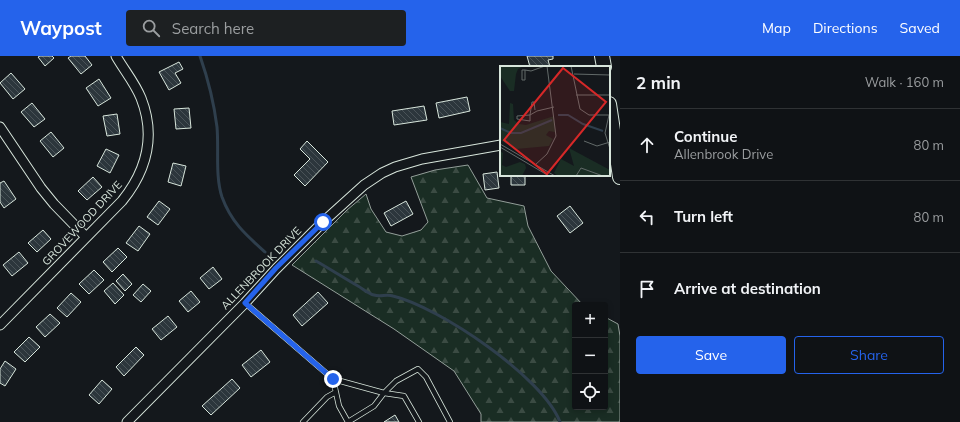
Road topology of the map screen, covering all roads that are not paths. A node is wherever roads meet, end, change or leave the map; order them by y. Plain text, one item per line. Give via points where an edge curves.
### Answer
1 (116, 56) edge
2 (602, 56) edge
3 (604, 66) edge
4 (610, 112) edge
5 (0, 127) edge
6 (500, 145) edge
7 (615, 153) edge
8 (620, 177) edge
9 (86, 237) junction
10 (245, 303) junction
11 (0, 325) edge
12 (333, 379) junction
13 (336, 392) junction
14 (384, 393) junction
15 (127, 422) edge
16 (303, 422) edge
17 (348, 422) edge
18 (419, 422) edge
19 (450, 422) edge

1 - 9 street, GROVEWOOD DRIVE via 140,98 146,116 148,138 144,162 129,192
2 - 3 main road
4 - 7 main road
5 - 9 street via 41,188
6 - 10 street, ALLENBROOK DRIVE via 422,159 382,173 356,191 323,222
7 - 8 main road
9 - 11 street, GROVEWOOD DRIVE
10 - 12 lane
10 - 15 street, ALLENBROOK DRIVE
12 - 13 lane
12 - 14 lane
13 - 16 lane via 327,397
13 - 17 lane via 339,406
14 - 17 lane via 374,406
14 - 18 lane via 404,396
14 - 19 lane via 396,381 418,369 426,378

